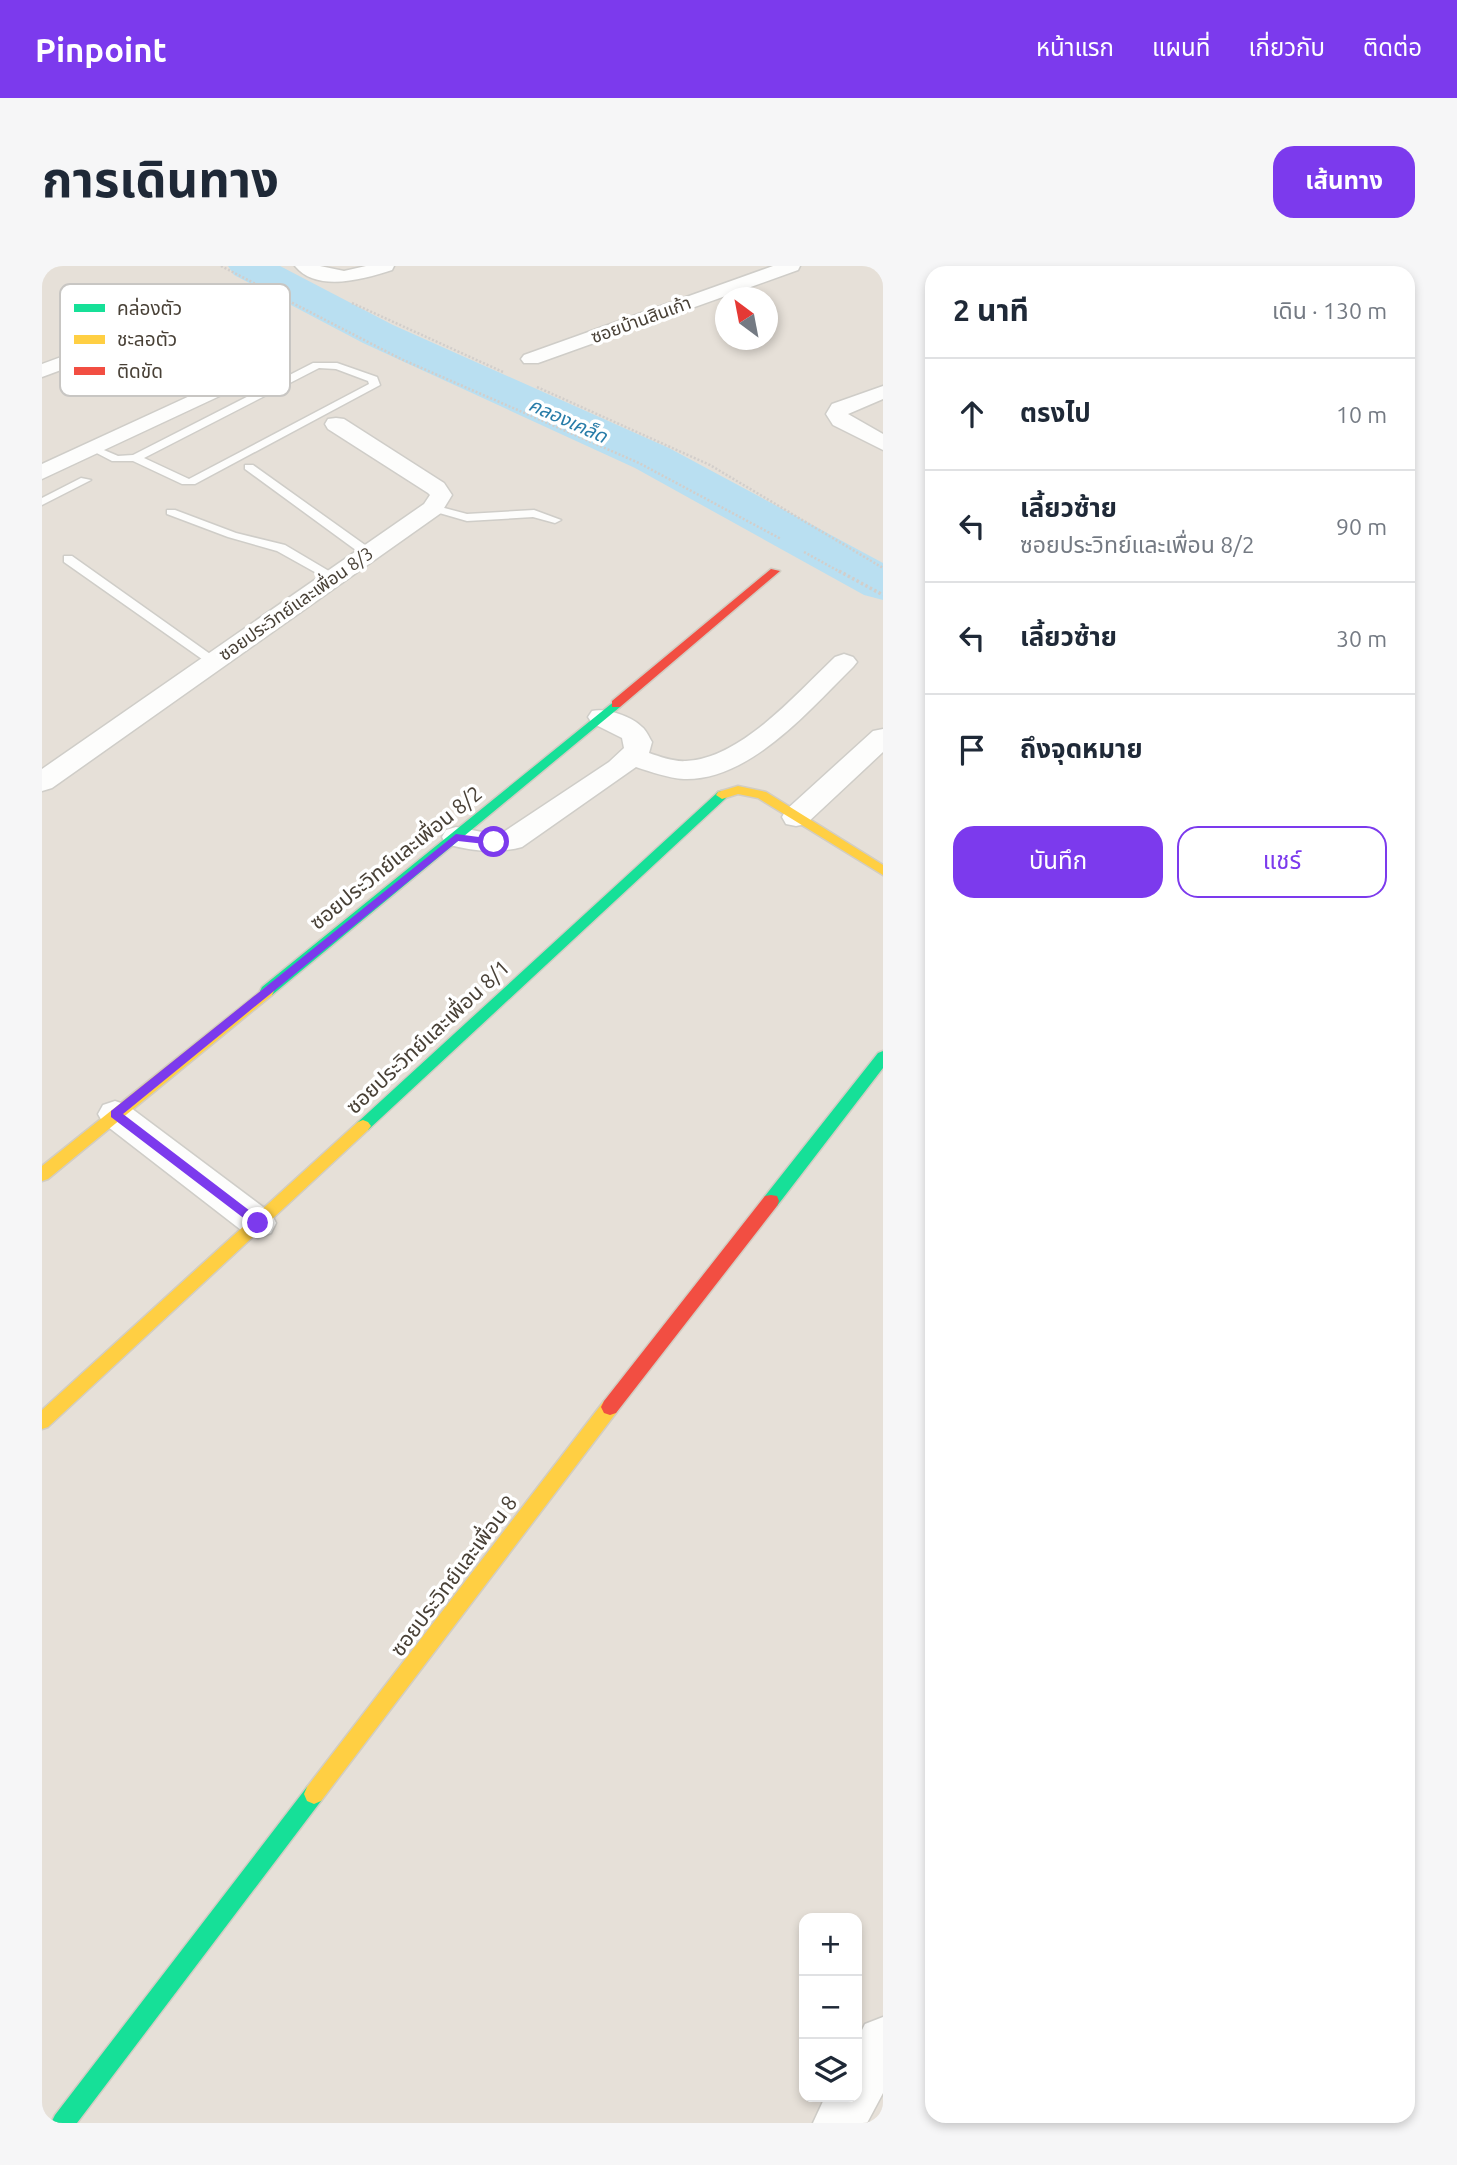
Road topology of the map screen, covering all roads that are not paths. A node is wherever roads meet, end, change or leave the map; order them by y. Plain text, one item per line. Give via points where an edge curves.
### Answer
1 (304, 266) edge
2 (385, 266) edge
3 (791, 266) edge
4 (531, 359) dead end
5 (60, 364) edge
6 (42, 371) edge
7 (290, 379) edge
8 (883, 392) edge
9 (202, 396) edge
10 (256, 396) edge
11 (336, 424) dead end
12 (883, 443) edge
13 (92, 447) junction
14 (135, 458) junction
15 (248, 467) dead end
16 (42, 472) edge
17 (85, 480) dead end
18 (42, 502) edge
19 (433, 508) junction
20 (171, 512) dead end
21 (555, 520) dead end
22 (368, 553) junction
23 (68, 559) dead end
24 (775, 571) dead end
25 (333, 578) junction
26 (214, 661) junction
27 (844, 662) dead end
28 (601, 716) junction
29 (883, 737) edge
30 (631, 758) junction
31 (42, 782) edge
32 (796, 817) junction
33 (456, 837) junction
34 (883, 871) edge
35 (883, 1057) edge
36 (115, 1114) junction
37 (42, 1175) edge
38 (258, 1223) junction
39 (42, 1421) edge
40 (883, 2042) edge
41 (862, 2081) edge
42 (850, 2102) edge
43 (63, 2123) edge
44 (839, 2123) edge

1 - 2 street via 341,278
3 - 4 street, ซอยบ้านสินเก้า
5 - 6 street
7 - 14 lane via 317,365 337,366 373,379 375,385 198,480 186,482
8 - 12 street via 836,414
9 - 13 street
10 - 14 lane
11 - 19 street via 436,488 441,495
13 - 14 lane via 116,459
13 - 16 street
15 - 22 lane
17 - 18 lane
19 - 21 lane via 467,518 534,513
19 - 22 street, ซอยประวิทย์และเพื่อน 8/3
20 - 25 lane via 281,548
22 - 25 street, ซอยประวิทย์และเพื่อน 8/3
23 - 26 lane
24 - 28 street, ซอยประวิทย์และเพื่อน 8/2
25 - 26 street, ซอยประวิทย์และเพื่อน 8/3
26 - 31 street, ซอยประวิทย์และเพื่อน 8/3
27 - 30 street via 753,745 719,763 687,770
28 - 30 street via 632,732 638,741
28 - 33 street, ซอยประวิทย์และเพื่อน 8/2
29 - 32 street
30 - 33 street via 512,840 482,842
32 - 34 street, ซอยประวิทย์และเพื่อน 8/1
32 - 38 street, ซอยประวิทย์และเพื่อน 8/1 via 762,795 738,790 711,802
33 - 36 street, ซอยประวิทย์และเพื่อน 8/2
35 - 43 street, ซอยประวิทย์และเพื่อน 8
36 - 37 street, ซอยประวิทย์และเพื่อน 8/2
36 - 38 street
38 - 39 street, ซอยประวิทย์และเพื่อน 8/1
40 - 41 street
42 - 44 street

